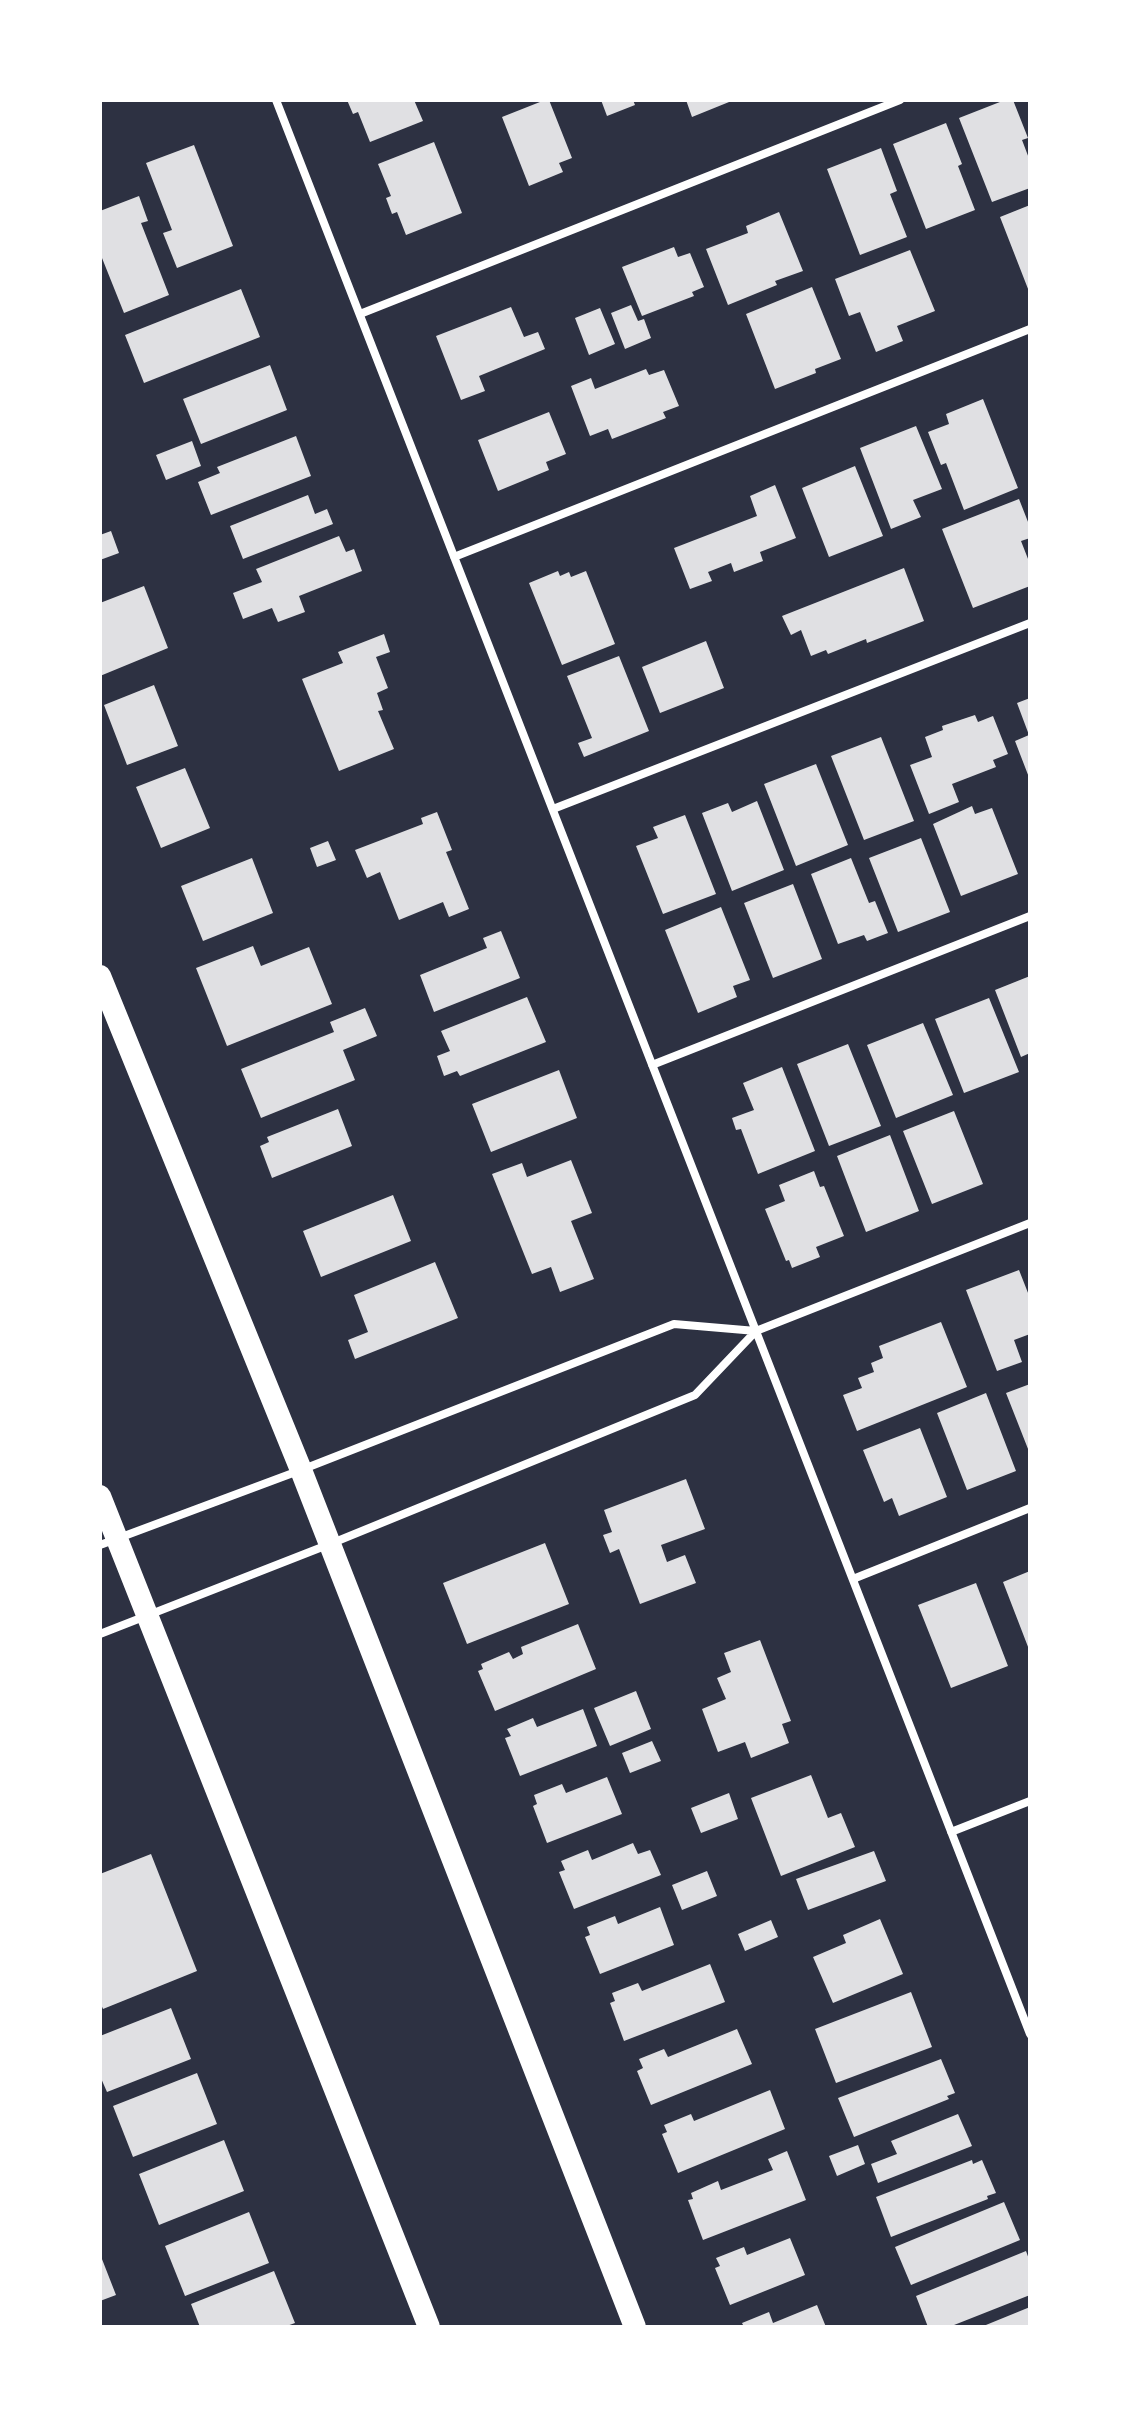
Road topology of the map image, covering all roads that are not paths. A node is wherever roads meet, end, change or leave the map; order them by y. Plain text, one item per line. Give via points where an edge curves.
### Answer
1 (276, 100) edge
2 (900, 100) edge
3 (360, 314) junction
4 (1030, 329) edge
5 (454, 557) junction
6 (1030, 623) edge
7 (553, 809) junction
8 (1030, 916) edge
9 (100, 976) edge
10 (652, 1065) junction
11 (1030, 1223) edge
12 (756, 1331) junction
13 (301, 1470) junction
14 (100, 1496) edge
15 (1030, 1508) edge
16 (108, 1541) edge
17 (330, 1544) junction
18 (853, 1579) junction
19 (148, 1616) junction
20 (100, 1634) edge
21 (1030, 1801) edge
22 (951, 1832) junction
23 (1030, 2034) edge
24 (429, 2327) edge
25 (635, 2327) edge

1 - 3 street
2 - 3 street
3 - 5 street
4 - 5 street
5 - 7 street
6 - 7 street
7 - 10 street
8 - 10 street
9 - 13 highway
10 - 12 street
11 - 12 street
12 - 13 street via 674,1324
12 - 17 street via 695,1395
12 - 18 street
13 - 16 street
13 - 17 highway
14 - 16 highway
15 - 18 street
16 - 19 highway
17 - 19 street
17 - 25 highway
18 - 22 street
19 - 20 street
19 - 24 highway
21 - 22 street
22 - 23 street

